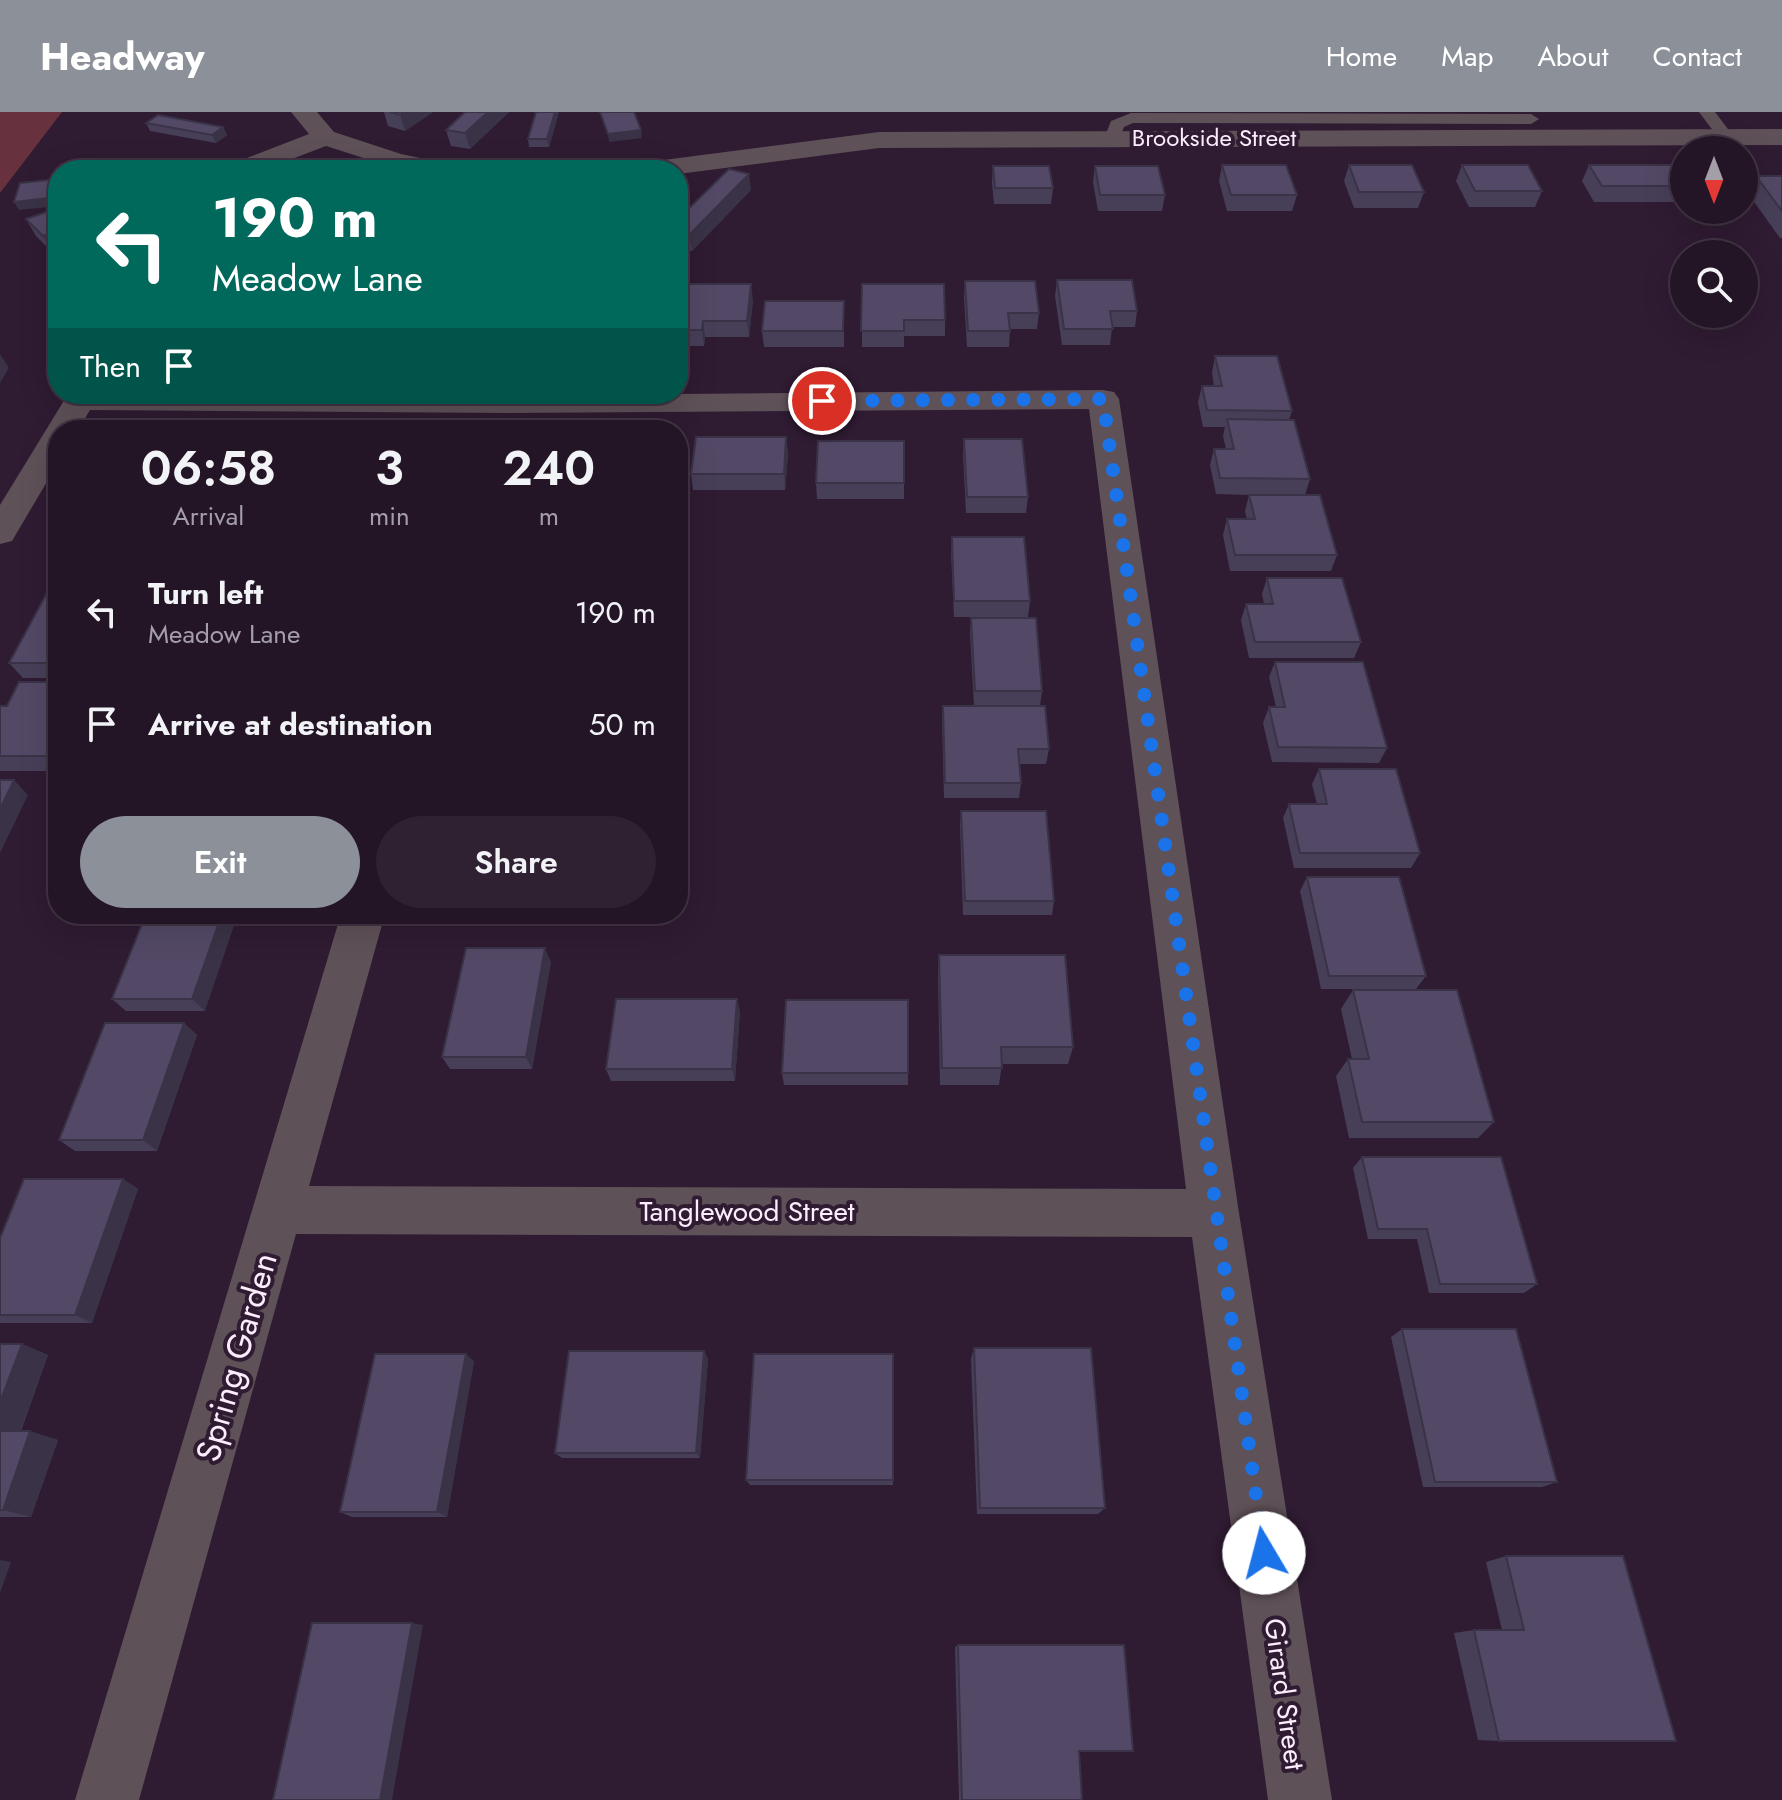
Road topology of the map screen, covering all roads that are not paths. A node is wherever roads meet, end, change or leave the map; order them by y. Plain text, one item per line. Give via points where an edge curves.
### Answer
1 (303, 112) edge
2 (993, 112) edge
3 (1707, 112) edge
4 (1533, 123) edge
5 (1712, 136) edge
6 (1725, 136) edge
7 (325, 137) junction
8 (1758, 137) edge
9 (1782, 137) edge
10 (995, 139) junction
11 (266, 160) edge
12 (392, 160) edge
13 (688, 165) edge
14 (186, 404) edge
15 (505, 416) edge
16 (48, 453) edge
17 (0, 533) edge
18 (360, 924) edge
19 (279, 1210) junction
20 (1214, 1213) junction
21 (107, 1800) edge
22 (1300, 1800) edge

1 - 7 street
2 - 10 street
3 - 6 lane
4 - 5 street, Brookside Street
4 - 10 street, Brookside Street
7 - 11 street
7 - 12 street
8 - 9 street, Brookside Street
10 - 13 street, Brookside Street via 854,142
14 - 15 street
15 - 20 street, Girard Street via 1103,399
16 - 17 street
18 - 19 street, Spring Garden
19 - 20 street, Tanglewood Street
19 - 21 street, Spring Garden
20 - 22 street, Girard Street

